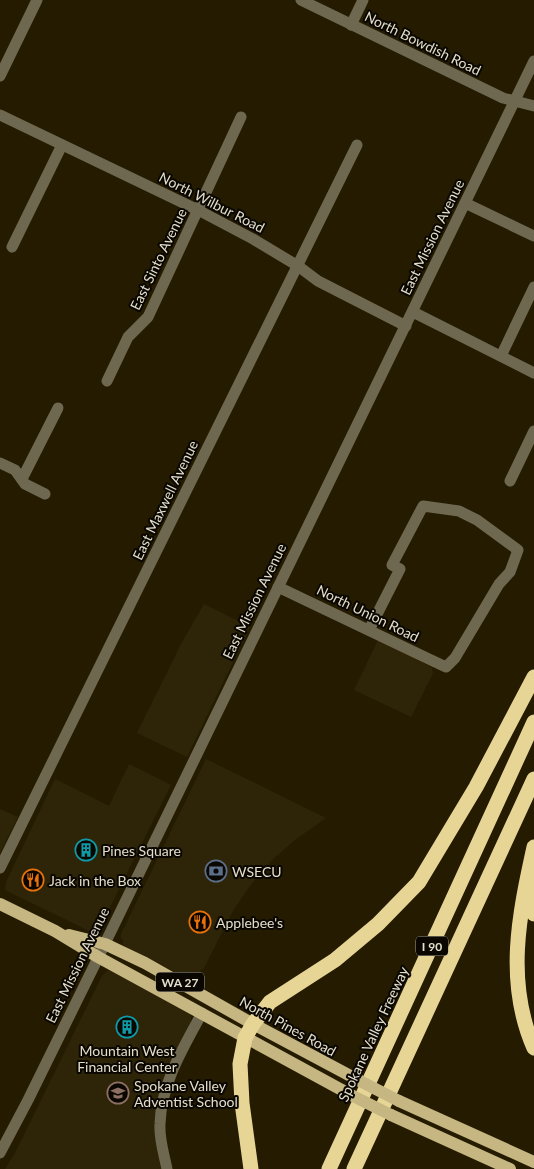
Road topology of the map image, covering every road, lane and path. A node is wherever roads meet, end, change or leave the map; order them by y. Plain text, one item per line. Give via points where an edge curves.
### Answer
1 (301, 0) edge
2 (363, 0) edge
3 (34, 1) edge
4 (351, 25) junction
5 (534, 61) edge
6 (0, 76) edge
7 (514, 101) junction
8 (534, 106) edge
9 (0, 115) edge
10 (241, 117) dead end
11 (62, 145) junction
12 (357, 145) dead end
13 (465, 202) junction
14 (198, 210) junction
15 (534, 236) edge
16 (12, 247) dead end
17 (298, 266) junction
18 (534, 288) edge
19 (413, 312) junction
20 (406, 326) junction
21 (501, 356) junction
22 (534, 373) edge
23 (107, 381) dead end
24 (58, 408) dead end
25 (534, 431) edge
26 (0, 463) edge
27 (22, 479) junction
28 (510, 480) dead end
29 (44, 494) dead end
30 (278, 587) junction
31 (369, 630) junction
32 (534, 678) edge
33 (534, 722) edge
34 (534, 779) edge
35 (534, 848) edge
36 (0, 868) edge
37 (534, 885) edge
38 (0, 904) edge
39 (534, 914) edge
40 (55, 931) junction
41 (104, 944) junction
42 (98, 958) junction
43 (202, 1013) junction
44 (253, 1024) junction
45 (245, 1038) junction
46 (534, 1048) edge
47 (0, 1153) edge
48 (485, 1158) junction
49 (534, 1162) edge
50 (168, 1169) edge
51 (251, 1169) edge
52 (329, 1169) edge
53 (354, 1169) edge
54 (498, 1169) edge
55 (510, 1169) edge

1 - 4 street, North Bowdish Road
2 - 4 street
3 - 6 street
4 - 7 street, North Bowdish Road
5 - 7 street, East Mission Avenue
7 - 8 street, North Bowdish Road
7 - 13 street, East Mission Avenue
9 - 11 street, North Wilbur Road
10 - 14 street, East Sinto Avenue
11 - 14 street, North Wilbur Road
11 - 16 street
12 - 17 street, East Maxwell Avenue
13 - 15 street
13 - 19 street, East Mission Avenue
14 - 17 street, North Wilbur Road
14 - 23 street, East Sinto Avenue via 148,317 128,337
17 - 20 street, North Wilbur Road via 318,281
17 - 36 street, East Maxwell Avenue
18 - 21 street
19 - 20 street, East Mission Avenue
19 - 21 street
20 - 30 street, East Mission Avenue
21 - 22 street
24 - 27 street
25 - 28 street
26 - 27 street via 15,470
27 - 29 street
30 - 31 street, North Union Road
30 - 41 street, East Mission Avenue
31 - 31 street, North Union Road via 446,667 510,572 518,550 459,511 423,506 392,566 400,569
32 - 44 highway via 476,787 419,882 378,924 335,960 270,1002
33 - 52 highway, Spokane Valley Freeway / I 90
34 - 53 highway, I 90
35 - 46 highway via 523,896 517,986 522,1015
37 - 39 highway
38 - 40 main road, North Pines Road / WA 27
40 - 41 main road, North Pines Road / WA 27
40 - 42 main road, North Pines Road / WA 27
41 - 42 street, East Mission Avenue
41 - 44 main road, North Pines Road / WA 27 via 145,963
42 - 43 main road, North Pines Road / WA 27
42 - 47 street, East Mission Avenue
43 - 45 main road, North Pines Road / WA 27
43 - 50 street via 174,1067 162,1101 160,1135
44 - 45 highway
44 - 49 main road, North Pines Road / WA 27, bridge via 399,1101
45 - 48 main road, North Pines Road / WA 27, bridge via 351,1095
45 - 51 highway via 240,1064
48 - 54 main road
48 - 55 main road, North Pines Road / WA 27

